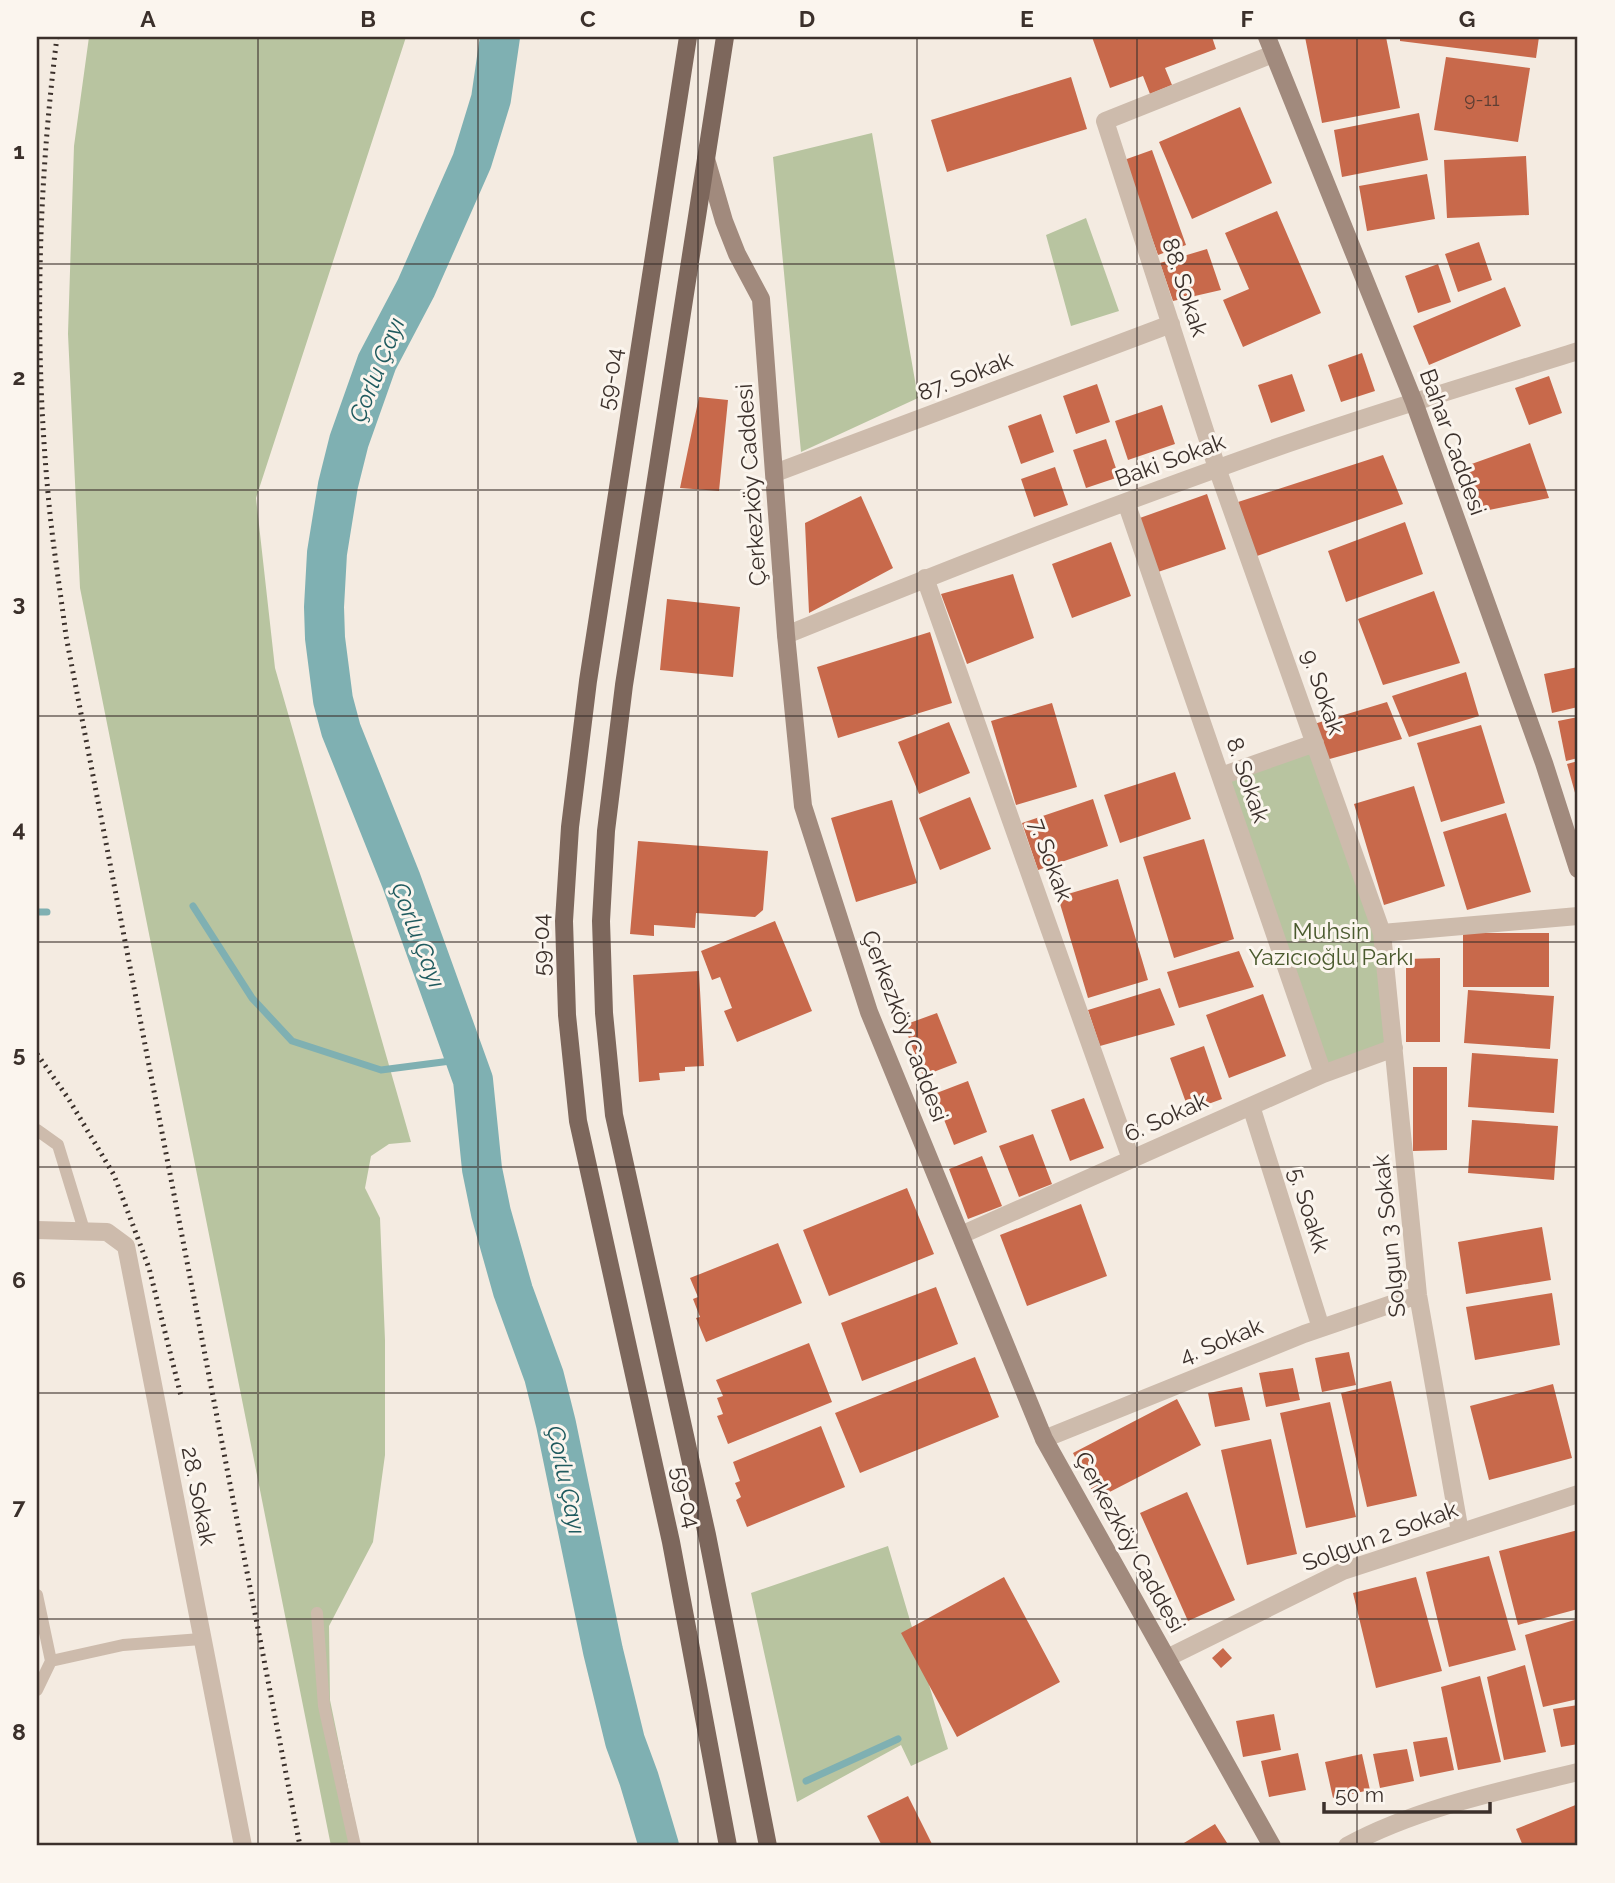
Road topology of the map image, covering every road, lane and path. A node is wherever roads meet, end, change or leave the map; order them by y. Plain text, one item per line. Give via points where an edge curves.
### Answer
1 (688, 37) edge
2 (725, 37) edge
3 (1270, 45) edge
4 (706, 159) junction
5 (1171, 324) junction
6 (1578, 351) edge
7 (1414, 402) junction
8 (1217, 468) junction
9 (775, 473) junction
10 (1126, 502) junction
11 (925, 578) junction
12 (786, 635) junction
13 (1315, 743) junction
14 (1221, 776) junction
15 (1578, 869) edge
16 (1578, 916) edge
17 (1382, 933) junction
18 (1394, 1048) junction
19 (1323, 1073) junction
20 (1251, 1106) junction
21 (38, 1132) edge
22 (1131, 1159) junction
23 (37, 1230) edge
24 (84, 1230) junction
25 (961, 1235) junction
26 (1418, 1295) junction
27 (1321, 1328) junction
28 (1044, 1439) junction
29 (1578, 1494) edge
30 (1460, 1532) junction
31 (37, 1595) edge
32 (317, 1613) dead end
33 (201, 1639) junction
34 (1167, 1658) junction
35 (51, 1661) junction
36 (37, 1690) edge
37 (1578, 1772) edge
38 (1377, 1829) junction
39 (243, 1846) edge
40 (355, 1846) edge
41 (728, 1846) edge
42 (768, 1846) edge
43 (1272, 1846) edge
44 (1347, 1846) edge
45 (1360, 1846) edge

1 - 41 main road, 59-04 / 59-04 via 588,681 564,921 567,1016 578,1121 671,1542
2 - 4 main road, 59-04
3 - 5 street, 88. Sokak via 1105,121
3 - 7 main road, Bahar Caddesi
4 - 9 main road, Çerkezköy Caddesi via 724,221 761,299
4 - 42 main road, 59-04 via 624,685 606,831 601,922 604,1013 614,1115 707,1535
5 - 8 street, 88. Sokak
5 - 9 street, 87. Sokak
6 - 7 street, Baki Sokak
7 - 8 street, Baki Sokak
7 - 15 main road, Bahar Caddesi
8 - 10 street, Baki Sokak
8 - 13 street, 9. Sokak
9 - 12 main road, Çerkezköy Caddesi
10 - 11 street, Baki Sokak
10 - 14 street, 8. Sokak
11 - 12 street, Baki Sokak
11 - 22 street, 7. Sokak
12 - 25 main road, Çerkezköy Caddesi via 803,806 869,1012
13 - 14 street
13 - 17 street, 9. Sokak
14 - 19 street, 8. Sokak
16 - 17 street
17 - 18 street, Solgun 3 Sokak
18 - 19 street, 6. Sokak
18 - 26 street, Solgun 3 Sokak
19 - 20 street, 6. Sokak
20 - 22 street, 6. Sokak
20 - 27 street, 5. Soakk
21 - 24 lane via 58,1145
22 - 25 street, 6. Sokak
23 - 24 street, 28. Sokak
24 - 33 street, 28. Sokak via 107,1232 126,1246
25 - 28 main road, Çerkezköy Caddesi
26 - 27 street, 4. Sokak
26 - 30 street, Solgun 3 Sokak
27 - 28 street, 4. Sokak
28 - 34 main road, Çerkezköy Caddesi
29 - 30 street, Solgun 2 Sokak
30 - 34 street, Solgun 2 Sokak via 1343,1571
31 - 35 lane
32 - 40 lane via 324,1706
33 - 35 lane via 123,1646
33 - 39 street, 28. Sokak
34 - 43 main road, Çerkezköy Caddesi
35 - 36 lane
37 - 38 street
38 - 44 street
38 - 45 street

